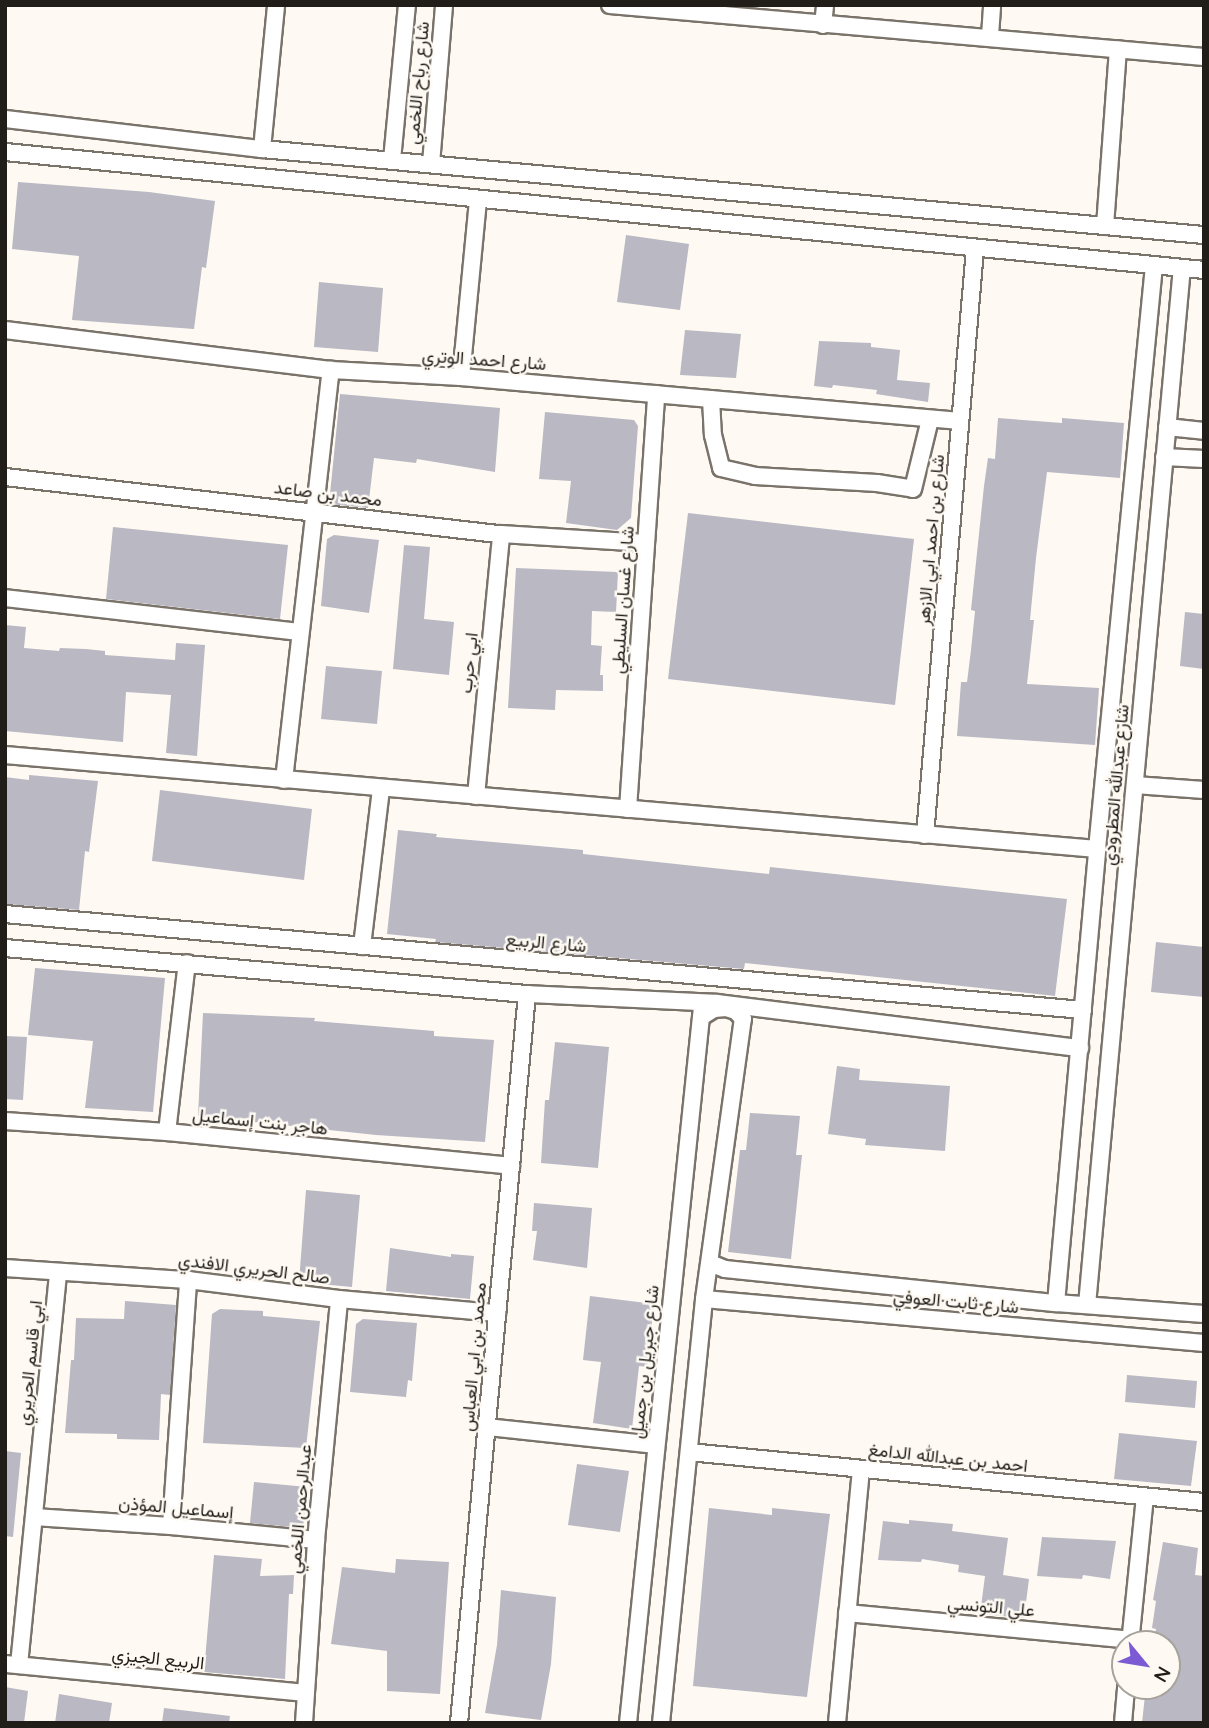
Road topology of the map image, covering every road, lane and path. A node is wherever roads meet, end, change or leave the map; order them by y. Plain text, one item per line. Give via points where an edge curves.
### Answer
1 (276, 5) edge
2 (407, 5) edge
3 (444, 5) edge
4 (610, 5) edge
5 (825, 5) edge
6 (992, 5) edge
7 (823, 25) junction
8 (990, 36) junction
9 (1118, 49) junction
10 (1204, 57) edge
11 (5, 119) edge
12 (262, 149) junction
13 (5, 152) edge
14 (392, 160) junction
15 (431, 164) junction
16 (478, 200) junction
17 (1105, 226) junction
18 (1204, 235) edge
19 (975, 249) junction
20 (1154, 266) junction
21 (1182, 268) junction
22 (1204, 270) edge
23 (5, 330) edge
24 (331, 370) junction
25 (461, 377) junction
26 (656, 394) junction
27 (711, 399) junction
28 (930, 419) junction
29 (960, 421) junction
30 (1167, 427) junction
31 (1204, 431) edge
32 (1164, 457) junction
33 (1204, 459) edge
34 (5, 477) edge
35 (316, 512) junction
36 (501, 534) junction
37 (646, 543) junction
38 (5, 598) edge
39 (300, 632) junction
40 (5, 755) edge
41 (284, 780) junction
42 (1135, 785) junction
43 (381, 788) junction
44 (1204, 790) edge
45 (476, 796) junction
46 (628, 809) junction
47 (925, 835) junction
48 (1097, 849) junction
49 (5, 914) edge
50 (362, 946) junction
51 (5, 948) edge
52 (187, 962) junction
53 (527, 994) junction
54 (1083, 1010) junction
55 (702, 1011) junction
56 (1080, 1048) junction
57 (5, 1121) edge
58 (167, 1132) junction
59 (511, 1166) junction
60 (718, 1266) junction
61 (5, 1268) edge
62 (58, 1273) junction
63 (188, 1280) junction
64 (339, 1298) junction
65 (704, 1299) junction
66 (724, 1301) junction
67 (1056, 1303) junction
68 (1087, 1305) junction
69 (497, 1313) junction
70 (1204, 1314) edge
71 (1204, 1343) edge
72 (487, 1427) junction
73 (655, 1445) junction
74 (688, 1452) junction
75 (861, 1469) junction
76 (1145, 1497) junction
77 (1204, 1502) edge
78 (34, 1517) junction
79 (171, 1526) junction
80 (316, 1541) junction
81 (847, 1613) junction
82 (1131, 1630) edge
83 (1111, 1640) edge
84 (12, 1664) edge
85 (306, 1693) junction
86 (1125, 1700) edge
87 (304, 1723) edge
88 (459, 1723) edge
89 (628, 1723) edge
90 (660, 1723) edge
91 (837, 1723) edge
92 (1123, 1723) edge

1 - 12 street
2 - 14 street, شارع رباح اللخمي
3 - 15 street, شارع رباح اللخمي
4 - 7 street
5 - 7 street
6 - 8 street
7 - 8 street
8 - 9 street
9 - 10 street
9 - 17 street
11 - 12 street
12 - 14 street
13 - 16 street
14 - 15 street
15 - 17 street
16 - 19 street
16 - 25 street
17 - 18 street
19 - 20 street
19 - 29 street, شارع بن احمد ابي الازهر
20 - 21 street
20 - 48 street, شارع عبدالله المطرودي
21 - 22 street
21 - 30 street, شارع عبدالله المطرودي
23 - 24 street, شارع احمد الوتري
24 - 25 street, شارع احمد الوتري
24 - 35 street
25 - 26 street, شارع احمد الوتري
26 - 27 street, شارع احمد الوتري
26 - 37 street, شارع غسان السليطي
27 - 28 street, شارع احمد الوتري
27 - 28 street via 721,468 755,475 913,489
28 - 29 street, شارع احمد الوتري
29 - 47 street, شارع بن احمد ابي الازهر
30 - 31 street
30 - 32 street, شارع عبدالله المطرودي
32 - 33 street
32 - 42 street, شارع عبدالله المطرودي
34 - 35 street, محمد بن صاعد
35 - 36 street, محمد بن صاعد
35 - 39 street
36 - 37 street, محمد بن صاعد
36 - 45 street, ابي حرب
37 - 46 street, شارع غسان السليطي
38 - 39 street
39 - 41 street
40 - 41 street
41 - 43 street
42 - 44 street
42 - 68 street, شارع عبدالله المطرودي
43 - 45 street
43 - 50 street
45 - 46 street
46 - 47 street
47 - 48 street
48 - 54 street, شارع عبدالله المطرودي
49 - 50 street, شارع الربيع
50 - 54 street, شارع الربيع
51 - 52 street
52 - 53 street
52 - 58 street
53 - 55 street
53 - 59 street, محمد بن ابي العباس
54 - 56 street, شارع عبدالله المطرودي
55 - 56 street via 717,1003
55 - 60 street via 726,1008 743,1019
55 - 73 street, شارع جبريل بن جميل
56 - 67 street, شارع عبدالله المطرودي
57 - 58 street, هاجر بنت إسماعيل
58 - 59 street, هاجر بنت إسماعيل
59 - 69 street, محمد بن ابي العباس
60 - 65 street
60 - 66 street via 710,1292
60 - 67 street, شارع ثابت العوفي
61 - 62 street, صالح الحريري الافندي
62 - 63 street, صالح الحريري الافندي
62 - 78 street, ابي قاسم الحريري
63 - 64 street, صالح الحريري الافندي
63 - 79 street
64 - 69 street, صالح الحريري الافندي
64 - 80 street, عبدالرحمن اللخمي
65 - 66 street, شارع ثابت العوفي
65 - 74 street
66 - 71 street, شارع ثابت العوفي
67 - 68 street, شارع ثابت العوفي
68 - 70 street, شارع ثابت العوفي
69 - 72 street, محمد بن ابي العباس
72 - 73 street
72 - 88 street, محمد بن ابي العباس
73 - 89 street, شارع جبريل بن جميل
74 - 75 street, احمد بن عبدالله الدامغ
74 - 90 street
75 - 76 street, احمد بن عبدالله الدامغ
75 - 81 street
76 - 77 street, احمد بن عبدالله الدامغ
76 - 82 street
78 - 79 street, إسماعيل المؤذن
78 - 84 street, ابي قاسم الحريري
79 - 80 street, إسماعيل المؤذن
80 - 85 street, عبدالرحمن اللخمي
81 - 83 street, علي التونسي
81 - 91 street
84 - 85 street, الربيع الجيزي
85 - 87 street, عبدالرحمن اللخمي
86 - 92 street

